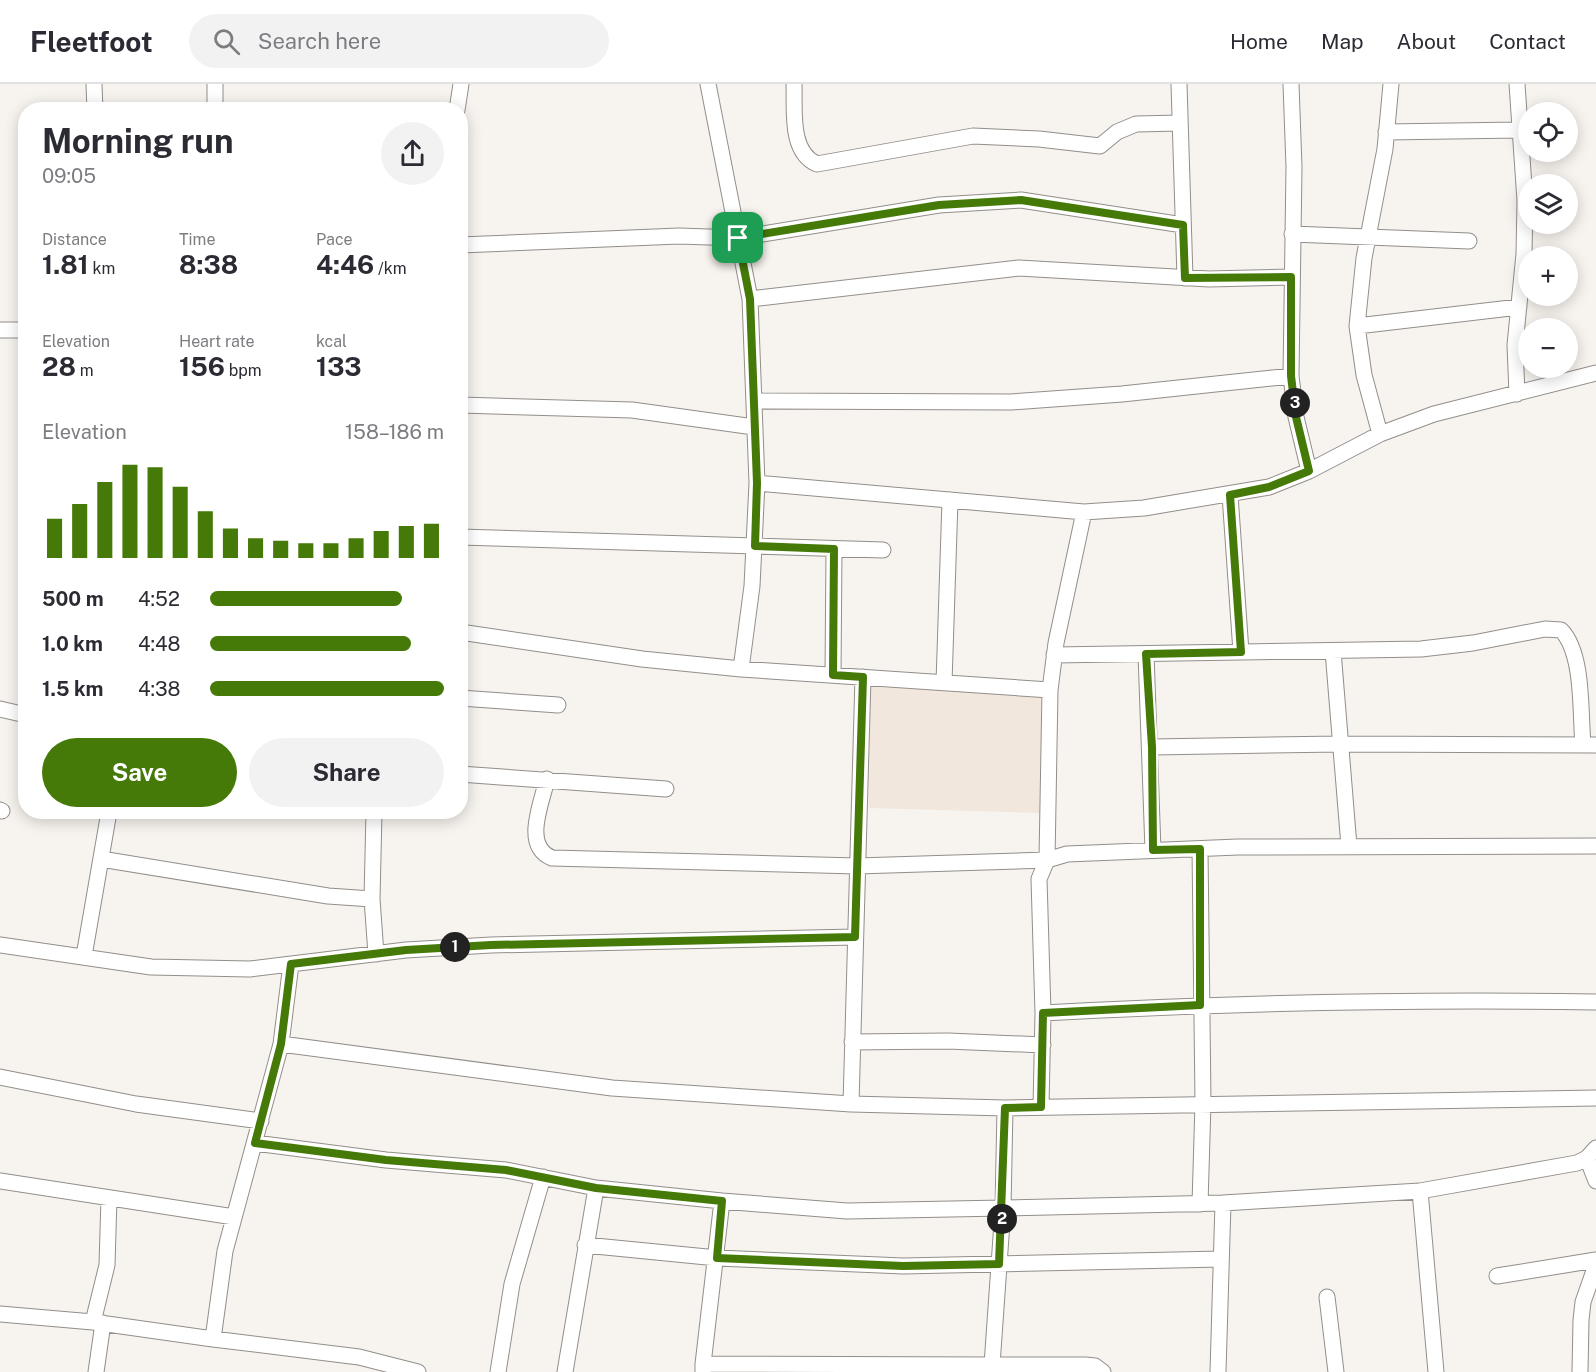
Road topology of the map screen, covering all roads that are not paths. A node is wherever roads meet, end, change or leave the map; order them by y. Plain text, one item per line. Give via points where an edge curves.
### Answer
1 (94, 84) edge
2 (216, 84) edge
3 (461, 84) edge
4 (708, 84) edge
5 (794, 84) edge
6 (1179, 84) edge
7 (1291, 84) edge
8 (1391, 84) edge
9 (1516, 84) edge
10 (95, 102) edge
11 (215, 102) edge
12 (458, 102) edge
13 (1518, 115) edge
14 (1180, 123) junction
15 (1518, 130) edge
16 (1386, 132) junction
17 (1521, 162) edge
18 (1183, 225) junction
19 (1292, 234) junction
20 (1368, 235) junction
21 (738, 238) junction
22 (1469, 241) dead end
23 (468, 245) edge
24 (1291, 277) junction
25 (1185, 278) junction
26 (750, 299) junction
27 (1519, 307) junction
28 (1357, 326) junction
29 (0, 330) edge
30 (18, 330) edge
31 (1596, 373) edge
32 (1291, 376) junction
33 (1517, 394) junction
34 (754, 401) junction
35 (468, 405) edge
36 (754, 428) junction
37 (1380, 434) junction
38 (1309, 471) junction
39 (757, 483) junction
40 (1230, 495) junction
41 (950, 500) junction
42 (1084, 512) junction
43 (468, 537) edge
44 (755, 546) junction
45 (834, 549) junction
46 (883, 550) dead end
47 (468, 633) edge
48 (1334, 651) junction
49 (1241, 652) junction
50 (1146, 654) junction
51 (1054, 655) junction
52 (741, 669) junction
53 (833, 675) junction
54 (863, 677) junction
55 (944, 683) junction
56 (1050, 690) junction
57 (468, 699) edge
58 (558, 705) dead end
59 (0, 709) edge
60 (18, 713) edge
61 (1340, 744) junction
62 (1590, 745) edge
63 (1152, 747) junction
64 (468, 774) edge
65 (547, 779) junction
66 (666, 789) dead end
67 (108, 819) edge
68 (374, 819) edge
69 (1348, 846) junction
70 (1596, 846) edge
71 (1200, 849) junction
72 (1153, 850) junction
73 (101, 859) junction
74 (1047, 860) junction
75 (857, 866) junction
76 (372, 898) junction
77 (855, 937) junction
78 (0, 945) edge
79 (376, 954) junction
80 (84, 956) junction
81 (291, 964) junction
82 (1596, 1002) edge
83 (1200, 1005) junction
84 (1043, 1013) junction
85 (852, 1042) junction
86 (281, 1044) junction
87 (1043, 1045) junction
88 (0, 1077) edge
89 (1596, 1098) edge
90 (851, 1104) junction
91 (1202, 1105) junction
92 (1041, 1107) junction
93 (1005, 1108) junction
94 (261, 1121) junction
95 (255, 1143) junction
96 (1592, 1153) edge
97 (543, 1177) junction
98 (0, 1181) edge
99 (1596, 1181) edge
100 (596, 1188) junction
101 (1420, 1191) junction
102 (109, 1198) junction
103 (722, 1201) junction
104 (1223, 1203) junction
105 (1200, 1204) junction
106 (1003, 1208) junction
107 (234, 1217) junction
108 (585, 1245) junction
109 (717, 1258) junction
110 (1221, 1258) junction
111 (1596, 1260) edge
112 (999, 1264) junction
113 (1596, 1265) edge
114 (1497, 1276) dead end
115 (1327, 1297) dead end
116 (0, 1314) edge
117 (98, 1323) junction
118 (213, 1339) junction
119 (992, 1365) junction
120 (703, 1368) edge
121 (96, 1372) edge
122 (418, 1372) edge
123 (498, 1372) edge
124 (565, 1372) edge
125 (1103, 1372) edge
126 (1218, 1372) edge
127 (1336, 1372) edge
128 (1436, 1372) edge
129 (1580, 1372) edge

1 - 10 street
2 - 11 street
3 - 12 street
4 - 21 street
5 - 14 street via 797,141 803,154 817,164 973,136 1100,146 1117,132 1136,124
6 - 14 street
7 - 19 street
8 - 16 street
9 - 13 street
14 - 18 street
15 - 16 street
16 - 20 street
17 - 27 street via 1525,211
18 - 21 street via 1021,200 939,205
18 - 25 street
19 - 20 street
19 - 24 street
20 - 22 street
20 - 28 street
21 - 23 street via 679,236
21 - 26 street
24 - 25 street
24 - 32 street
25 - 26 street via 1019,268
26 - 34 street
27 - 28 street
27 - 33 street via 1515,345
28 - 37 street via 1364,375
29 - 30 street
31 - 33 street
32 - 34 street via 1011,402
32 - 38 street
33 - 37 street via 1434,414
34 - 36 street
35 - 36 street via 632,410
36 - 39 street
37 - 38 street
38 - 40 street via 1269,487
39 - 41 street
39 - 44 street
40 - 42 street
40 - 49 street
41 - 42 street
41 - 55 street
42 - 51 street
43 - 44 street
44 - 45 street
44 - 52 street
45 - 46 street
45 - 53 street
47 - 52 street
48 - 49 street
48 - 61 street
48 - 62 street via 1421,649 1545,629 1561,630 1576,657
49 - 50 street
50 - 51 street
50 - 63 street
51 - 56 street
52 - 53 street
53 - 54 street
54 - 55 street
54 - 75 street
55 - 56 street
56 - 74 street
57 - 58 street
59 - 60 street
61 - 62 street
61 - 63 street
61 - 69 street
63 - 72 street
64 - 65 street
65 - 66 street
65 - 75 street via 535,834 536,845 552,858
67 - 73 street
68 - 76 street
69 - 70 street
69 - 71 street
71 - 72 street
71 - 83 street
72 - 74 street via 1067,854
73 - 76 street via 328,896
73 - 80 street
74 - 75 street
74 - 84 street via 1039,879
75 - 77 street
76 - 79 street
77 - 79 street via 491,945
77 - 85 street
78 - 80 street
79 - 81 street
80 - 81 street via 152,967 250,969
81 - 86 street
82 - 83 street via 1435,999
83 - 84 street
83 - 91 street
84 - 87 street
85 - 87 street
85 - 90 street
86 - 90 street via 612,1088
86 - 94 street
87 - 92 street
88 - 94 street via 136,1104
89 - 91 street
90 - 93 street
91 - 92 street
91 - 105 street
92 - 93 street
93 - 106 street
94 - 95 street
95 - 97 street
95 - 107 street
96 - 99 street
96 - 101 street via 1577,1163
97 - 100 street
97 - 123 street via 512,1284
98 - 102 street
100 - 103 street
100 - 108 street
101 - 104 street
101 - 128 street
102 - 107 street
102 - 117 street via 107,1266
103 - 106 street via 847,1211
103 - 109 street
104 - 105 street
104 - 110 street
105 - 106 street
106 - 112 street
107 - 118 street via 225,1251
108 - 109 street
108 - 124 street
109 - 112 street via 903,1266
109 - 120 street
110 - 112 street
110 - 126 street
111 - 114 street
112 - 119 street
113 - 129 street via 1583,1302
115 - 127 street
116 - 117 street
117 - 118 street
117 - 121 street
118 - 122 street via 359,1357
119 - 120 street
119 - 125 street via 1085,1365

